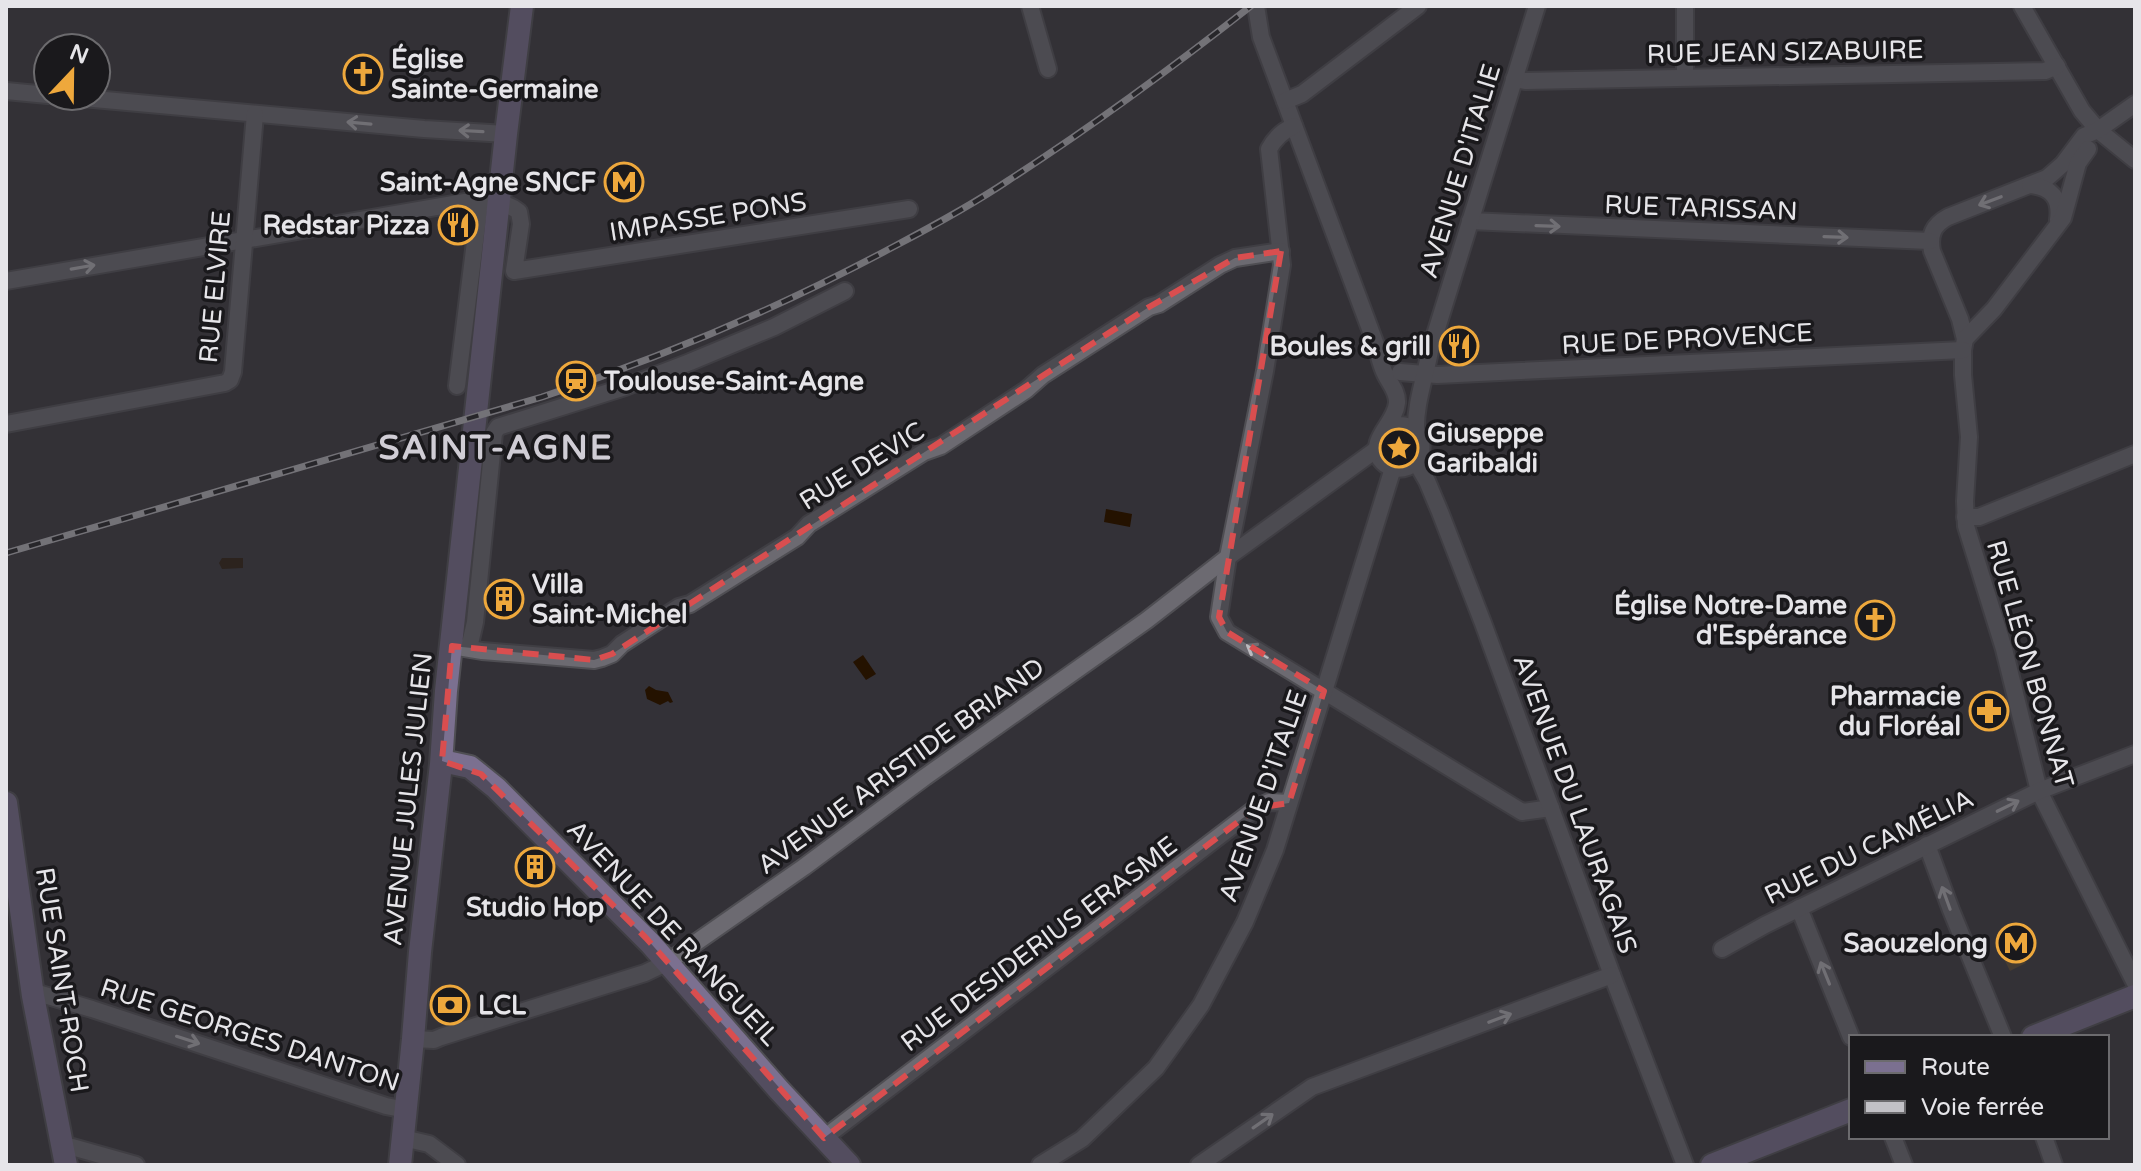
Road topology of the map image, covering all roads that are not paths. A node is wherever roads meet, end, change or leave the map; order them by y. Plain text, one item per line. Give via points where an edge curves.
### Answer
1 (522, 6) edge
2 (1030, 6) edge
3 (1256, 6) edge
4 (1418, 6) edge
5 (1537, 6) edge
6 (1685, 6) edge
7 (2022, 6) edge
8 (2057, 66) junction
9 (1048, 69) dead end
10 (1685, 77) junction
11 (1514, 79) junction
12 (6, 91) edge
13 (32, 93) edge
14 (112, 101) edge
15 (1285, 101) junction
16 (2135, 104) edge
17 (255, 114) junction
18 (1294, 126) junction
19 (2098, 130) junction
20 (506, 134) junction
21 (2135, 160) edge
22 (2030, 185) junction
23 (490, 202) junction
24 (909, 209) dead end
25 (1470, 221) junction
26 (2057, 226) junction
27 (245, 239) junction
28 (1930, 241) junction
29 (1281, 251) junction
30 (6, 281) edge
31 (845, 291) dead end
32 (1376, 345) junction
33 (1964, 345) junction
34 (1412, 375) junction
35 (457, 386) dead end
36 (1398, 399) junction
37 (6, 424) edge
38 (1387, 428) junction
39 (1416, 431) junction
40 (1377, 449) junction
41 (2135, 454) edge
42 (1416, 462) junction
43 (1393, 468) junction
44 (1965, 517) junction
45 (1228, 557) junction
46 (460, 647) junction
47 (1324, 691) junction
48 (2135, 754) edge
49 (442, 761) junction
50 (2039, 791) junction
51 (6, 803) edge
52 (1289, 803) junction
53 (1551, 808) junction
54 (1927, 845) junction
55 (1799, 908) junction
56 (1722, 949) dead end
57 (668, 962) junction
58 (1612, 975) junction
59 (2135, 983) edge
60 (33, 996) junction
61 (2135, 996) edge
62 (1850, 1035) edge
63 (2002, 1035) edge
64 (2038, 1035) edge
65 (413, 1039) junction
66 (406, 1110) junction
67 (1849, 1111) edge
68 (403, 1138) junction
69 (824, 1138) junction
70 (1894, 1139) edge
71 (2045, 1139) edge
72 (64, 1156) edge
73 (136, 1165) edge
74 (400, 1165) edge
75 (457, 1165) edge
76 (849, 1165) edge
77 (1040, 1165) edge
78 (1199, 1165) edge
79 (1685, 1165) edge
80 (1712, 1165) edge
81 (1904, 1165) edge
82 (2054, 1165) edge

1 - 20 street, AVENUE JULES JULIEN
2 - 9 street
3 - 15 street via 1261,37
4 - 15 street via 1302,94
5 - 11 street, AVENUE D'ITALIE
6 - 10 street
7 - 8 street
8 - 10 street, RUE JEAN SIZABUIRE via 2045,71
8 - 19 street
10 - 11 street, RUE JEAN SIZABUIRE
11 - 25 street, AVENUE D'ITALIE
12 - 13 street
14 - 17 street
15 - 18 street
16 - 19 street
20 -> 17 street
17 - 27 street, RUE ELVIRE
18 - 29 street via 1269,149
18 - 32 street
19 - 21 street
19 - 22 street via 2084,136 2056,172
19 - 26 street via 2078,163
20 - 23 street, AVENUE JULES JULIEN
22 - 26 street via 2057,199
22 -> 28 street via 1948,217 1936,225
23 - 24 street, IMPASSE PONS via 509,204 519,212 514,271
23 - 27 street
23 - 35 street
23 - 46 street, AVENUE JULES JULIEN
25 -> 28 street, RUE TARISSAN
25 - 34 street, AVENUE D'ITALIE via 1430,351
26 - 33 street
30 -> 27 street
27 - 37 street, RUE ELVIRE via 230,380
28 - 33 street, RUE LÉON BONNAT
29 - 45 street via 1280,284
29 - 46 street, RUE DEVIC via 1235,258 1149,307 612,654 594,660
31 - 46 street, AVENUE JULES JULIEN via 690,362 498,427 475,622
32 - 34 street via 1390,365
32 - 36 street
33 - 34 street, RUE DE PROVENCE
33 - 44 street, RUE LÉON BONNAT via 1969,437
34 - 36 street, AVENUE D'ITALIE
34 - 39 street via 1409,399
36 - 38 street
38 - 39 street via 1398,424
38 - 40 street
39 - 42 street via 1422,449
40 - 43 street
40 - 45 street, AVENUE ARISTIDE BRIAND
41 - 44 street via 1979,517
42 - 43 street
42 - 53 street, AVENUE DU LAURAGAIS via 1451,539
43 - 47 street, AVENUE D'ITALIE
44 - 50 street, RUE LÉON BONNAT
47 -> 45 street via 1227,632 1219,617
45 - 57 street, AVENUE ARISTIDE BRIAND
46 - 49 street, AVENUE JULES JULIEN via 444,715
47 - 52 street, AVENUE D'ITALIE
47 - 53 street via 1522,812
48 - 50 street, RUE DU CAMÉLIA
49 - 57 street, AVENUE DE RANGUEIL via 481,774
49 - 65 street, AVENUE JULES JULIEN
54 -> 50 street, RUE DU CAMÉLIA
50 - 59 street, RUE LÉON BONNAT
51 - 60 street, RUE SAINT-ROCH
52 - 69 street, RUE DESIDERIUS ERASME via 1256,808
52 - 77 street, AVENUE D'ITALIE via 1245,922 1201,1005 1147,1078 1082,1139
53 - 58 street, AVENUE DU LAURAGAIS
54 - 55 street, RUE DU CAMÉLIA
63 -> 54 street
55 - 56 street, RUE DU CAMÉLIA
62 -> 55 street
57 - 65 street, AVENUE ARISTIDE BRIAND via 434,1040
57 - 69 street, AVENUE DE RANGUEIL
78 -> 58 street via 1312,1087
58 - 79 street, AVENUE DU LAURAGAIS
60 -> 66 street, RUE GEORGES DANTON via 92,1009
60 - 72 street, RUE SAINT-ROCH
61 - 64 street
65 - 66 street, AVENUE JULES JULIEN
66 - 68 street, AVENUE JULES JULIEN
67 - 80 street
68 - 74 street, AVENUE JULES JULIEN
68 - 75 street via 429,1144
69 - 76 street, AVENUE DE RANGUEIL
70 - 81 street
71 - 82 street
72 - 73 street via 72,1147

